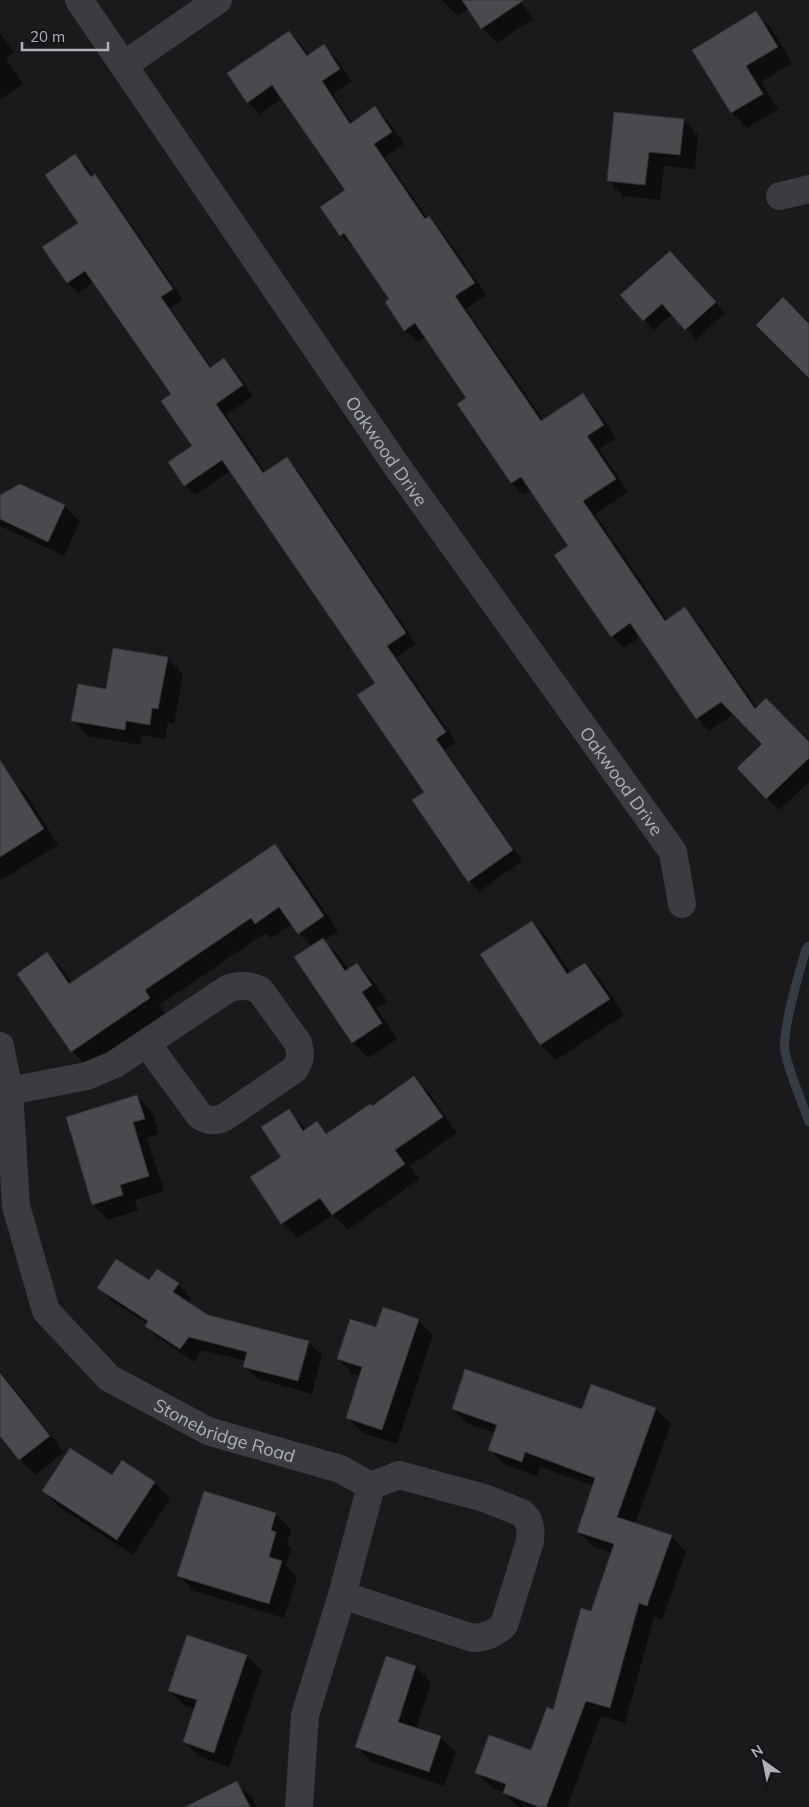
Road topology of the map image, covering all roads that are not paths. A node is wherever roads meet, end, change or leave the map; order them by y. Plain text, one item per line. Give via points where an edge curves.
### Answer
1 (79, 0) edge
2 (218, 0) edge
3 (124, 65) junction
4 (809, 189) edge
5 (780, 196) dead end
6 (682, 904) dead end
7 (147, 1044) junction
8 (0, 1046) edge
9 (9, 1091) junction
10 (371, 1486) junction
11 (342, 1595) junction
12 (299, 1807) edge

1 - 3 street, Oakwood Drive
2 - 3 street
3 - 6 street, Oakwood Drive via 396,466 674,852
4 - 5 street
7 - 7 street via 229,988 239,985 260,990 301,1052 295,1069 217,1121 200,1116
7 - 9 street via 115,1064 87,1076
8 - 9 street, Stonebridge Road
9 - 10 street, Stonebridge Road via 16,1206 46,1311 108,1378 208,1431 340,1469
10 - 11 street
10 - 11 street via 399,1475 484,1498 522,1513 530,1523 530,1541 504,1625 485,1638 473,1638
11 - 12 street via 305,1715

